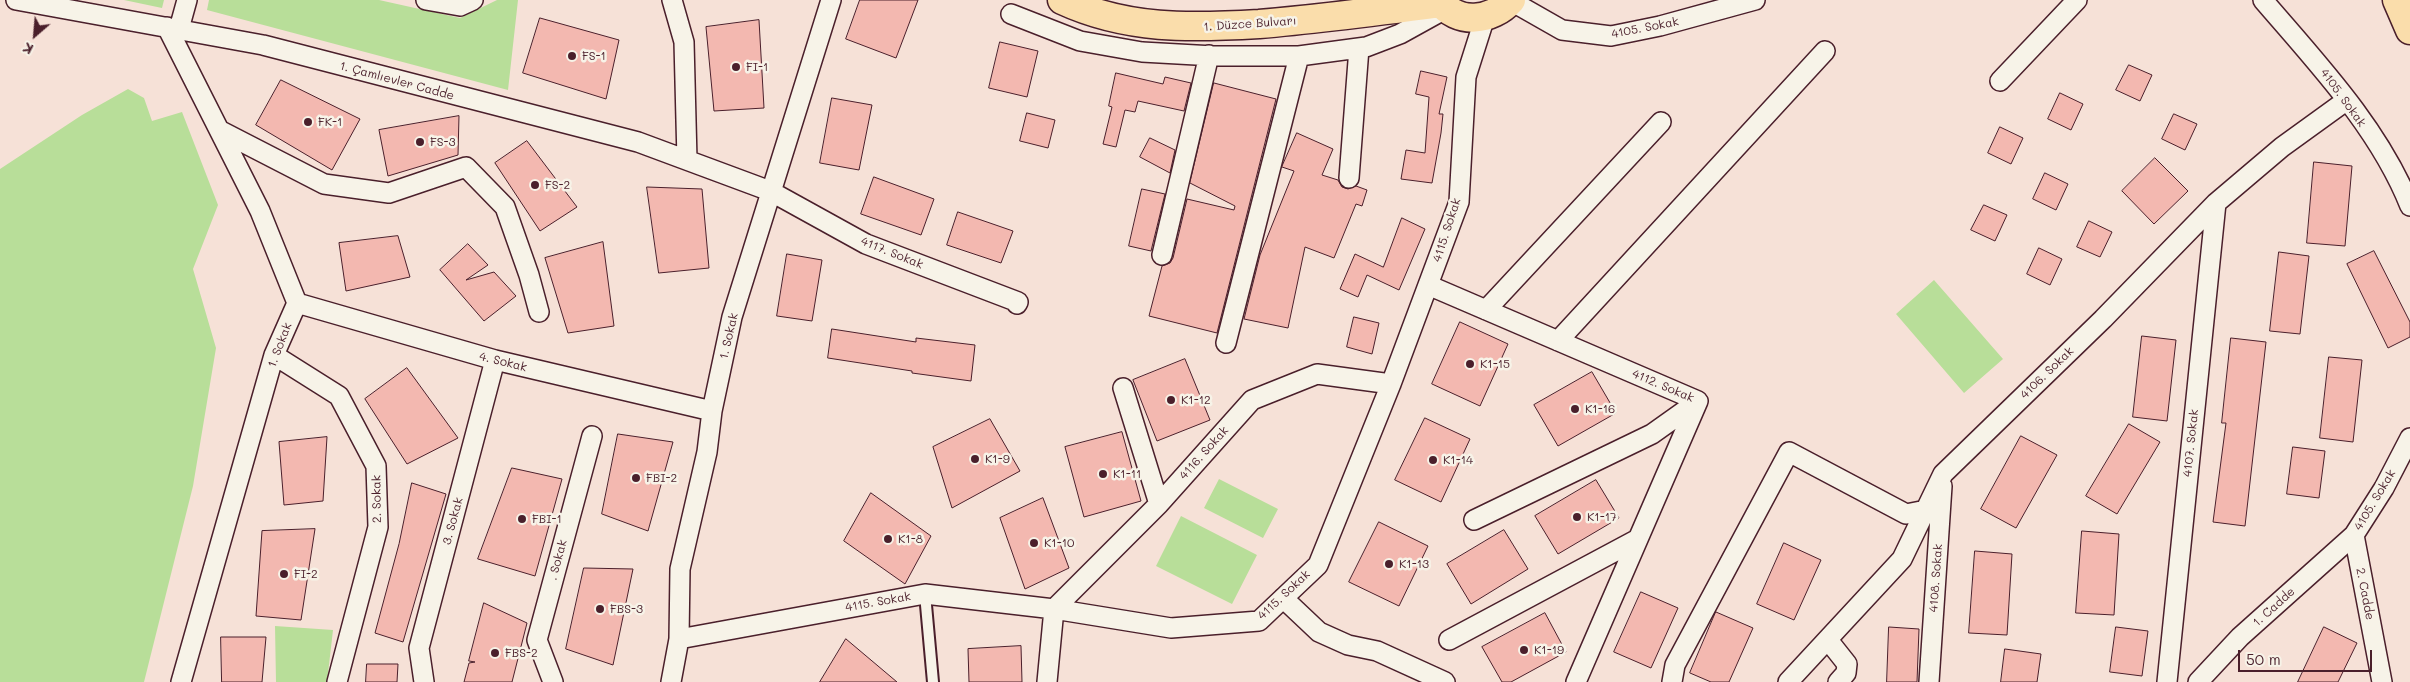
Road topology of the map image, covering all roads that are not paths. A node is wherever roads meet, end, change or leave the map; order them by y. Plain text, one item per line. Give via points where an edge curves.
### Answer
1 (16, 0) edge
2 (187, 0) edge
3 (426, 0) edge
4 (473, 0) edge
5 (672, 0) edge
6 (831, 0) edge
7 (1062, 0) edge
8 (1755, 0) edge
9 (2077, 0) edge
10 (2263, 0) edge
11 (2397, 0) edge
12 (1511, 1) edge
13 (1443, 5) edge
14 (1011, 14) dead end
15 (1485, 17) junction
16 (173, 28) junction
17 (2410, 30) edge
18 (1359, 48) junction
19 (1825, 51) dead end
20 (1209, 56) junction
21 (1299, 56) junction
22 (2000, 82) dead end
23 (2346, 100) junction
24 (1662, 122) dead end
25 (219, 130) junction
26 (687, 160) junction
27 (1349, 178) dead end
28 (770, 191) junction
29 (2216, 203) junction
30 (2410, 206) edge
31 (1162, 255) dead end
32 (1428, 285) junction
33 (296, 303) junction
34 (1017, 304) dead end
35 (1486, 310) junction
36 (539, 312) dead end
37 (1558, 341) junction
38 (1226, 344) dead end
39 (274, 354) junction
40 (494, 360) junction
41 (1391, 384) junction
42 (1123, 388) dead end
43 (1698, 401) junction
44 (712, 411) junction
45 (592, 436) dead end
46 (2410, 438) edge
47 (1943, 474) junction
48 (1158, 504) junction
49 (1926, 510) junction
50 (1474, 520) dead end
51 (2354, 535) junction
52 (1638, 539) junction
53 (925, 594) junction
54 (1283, 598) junction
55 (1054, 609) junction
56 (679, 639) junction
57 (1449, 640) dead end
58 (1828, 640) junction
59 (181, 682) edge
60 (337, 682) edge
61 (424, 682) edge
62 (554, 682) edge
63 (670, 682) edge
64 (933, 682) edge
65 (1047, 682) edge
66 (1445, 682) edge
67 (1576, 682) edge
68 (1672, 682) edge
69 (1788, 682) edge
70 (1838, 682) edge
71 (1929, 682) edge
72 (2167, 682) edge
73 (2198, 682) edge
74 (2382, 682) edge

1 - 16 street, 1. Çamlıevler Cadde
2 - 16 street
3 - 4 street via 460,6
5 - 26 street via 684,42
6 - 28 street, 1. Sokak
7 - 13 main road, 1. Düzce Bulvarı via 1119,19 1163,27 1201,28 1313,20
8 - 12 street, 4105. Sokak via 1611,36 1562,30
9 - 22 street
10 - 23 street, 4105. Sokak
11 - 17 main road
12 - 15 main road
13 - 15 main road via 1461,16
13 - 18 street via 1438,13 1400,34
14 - 20 street via 1080,40 1142,52
15 - 32 street, 4115. Sokak via 1466,77 1459,202
16 - 25 street
16 - 26 street, 1. Çamlıevler Cadde via 263,45 638,142
18 - 21 street
18 - 27 street
19 - 37 street
20 - 21 street
20 - 31 street
21 - 38 street
23 - 29 street, 4106. Sokak via 2282,147
23 - 30 street, 4105. Sokak via 2399,179
24 - 35 street
25 - 33 street via 260,211
25 - 36 street via 324,184 389,193 466,167 505,207
26 - 28 street, 1. Çamlıevler Cadde
28 - 34 street, 4117. Sokak via 866,244
28 - 44 street, 1. Sokak via 732,317
29 - 47 street, 4106. Sokak via 2103,319
29 - 72 street, 4107. Sokak
32 - 35 street, 4112. Sokak
32 - 41 street, 4115. Sokak
33 - 39 street, 1. Sokak
33 - 40 street, 4. Sokak
35 - 37 street, 4112. Sokak
37 - 43 street, 4112. Sokak
39 - 59 street, 1. Sokak
39 - 60 street, 2. Sokak via 339,396 376,466 378,527
40 - 44 street, 4. Sokak
40 - 61 street, 3. Sokak via 419,648
41 - 48 street, 4116. Sokak via 1317,374 1252,400
41 - 54 street, 4115. Sokak via 1318,565
42 - 48 street
43 - 50 street via 1652,434
43 - 52 street, 4112. Sokak
44 - 56 street, 1. Sokak via 707,452 680,569
45 - 62 street, . Sokak via 536,640
46 - 51 street, 4105. Sokak
47 - 49 street, 4106. Sokak
47 - 71 street, 4108. Sokak
48 - 55 street, 4116. Sokak
49 - 58 street, 4106. Sokak via 1902,559
49 - 68 street via 1906,514 1789,452 1675,666
51 - 73 street, 1. Cadde via 2240,637
51 - 74 street, 2. Cadde
52 - 57 street
52 - 67 street, 4112. Sokak
53 - 55 street, 4115. Sokak
53 - 56 street, 4115. Sokak
53 - 64 lane
54 - 55 street, 4115. Sokak via 1259,621 1172,628
54 - 66 street via 1319,632 1348,645 1377,651
55 - 65 street
56 - 63 street, 1. Sokak
58 - 69 street, 4106. Sokak
58 - 70 street via 1847,664 1846,673

